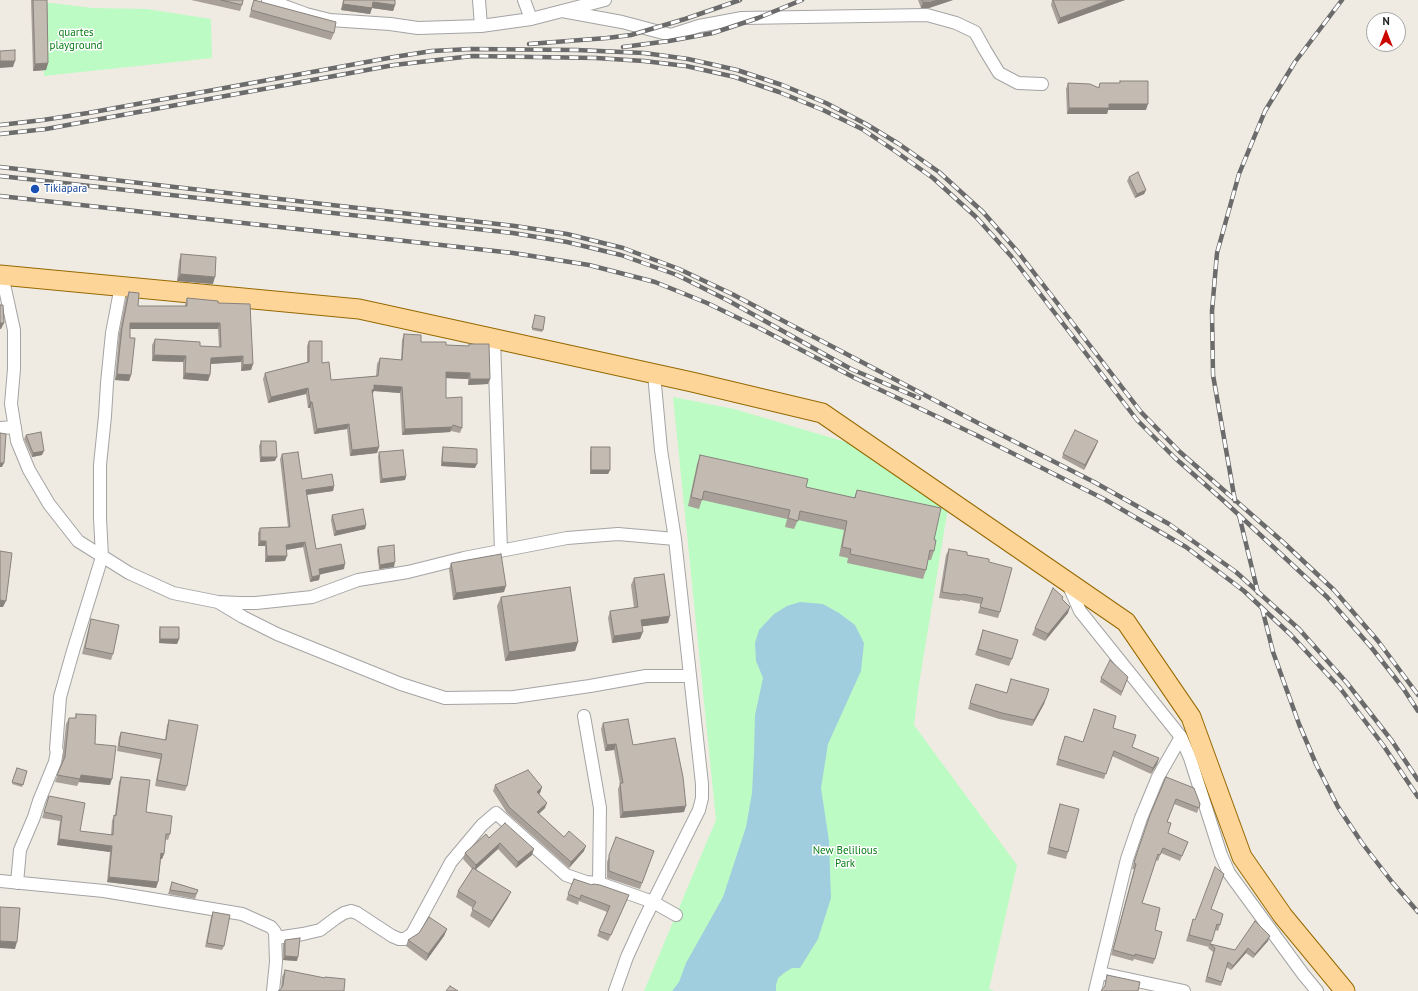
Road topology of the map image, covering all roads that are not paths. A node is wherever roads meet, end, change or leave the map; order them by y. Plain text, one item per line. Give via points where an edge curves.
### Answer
1 (268, 0) edge
2 (480, 0) edge
3 (524, 0) edge
4 (605, 0) edge
5 (562, 11) junction
6 (531, 18) junction
7 (481, 26) junction
8 (1042, 84) dead end
9 (1, 275) edge
10 (121, 286) junction
11 (494, 339) junction
12 (654, 374) junction
13 (15, 427) junction
14 (0, 428) edge
15 (675, 539) junction
16 (501, 551) junction
17 (102, 557) junction
18 (1067, 581) junction
19 (218, 602) junction
20 (689, 676) junction
21 (584, 716) dead end
22 (1181, 737) junction
23 (0, 881) edge
24 (17, 883) junction
25 (599, 883) junction
26 (653, 902) junction
27 (676, 915) dead end
28 (276, 938) junction
29 (1100, 973) junction
30 (273, 991) edge
31 (615, 991) edge
32 (1095, 991) edge
33 (1184, 991) edge
34 (1317, 991) edge
35 (1345, 991) edge

1 - 7 street via 330,20 418,28
2 - 7 street
3 - 6 street
4 - 5 street
5 - 6 street
5 - 8 street via 671,34 742,18 927,15 976,32 999,73 1018,83
6 - 7 street
9 - 10 main road
9 - 13 street via 14,330 11,404
10 - 11 main road via 359,309
10 - 17 street via 112,333 100,465
11 - 12 main road
11 - 16 street
12 - 15 street via 661,450
12 - 18 main road via 822,413
13 - 14 street
13 - 17 street via 17,441 29,470 49,504 78,541
15 - 16 street via 618,534 567,538
15 - 20 street
16 - 19 street via 408,572 358,580 312,597 239,604
17 - 19 street via 129,573 173,593
17 - 24 street via 60,697 55,762 20,850
18 - 22 street via 1080,612
18 - 35 main road via 1126,622 1187,710 1242,857 1283,916
19 - 20 street via 277,634 401,684 445,698 514,697 646,676
20 - 26 street via 702,798 699,810
21 - 25 street via 600,808
22 - 29 street via 1158,777 1141,818 1128,859
22 - 34 street via 1229,873
23 - 24 street
24 - 28 street via 104,891 242,914 271,927
25 - 26 street
25 - 28 street via 586,882 566,875 496,813 482,825 451,862 412,934 405,939 392,936 351,911 320,930
26 - 27 street
26 - 31 street via 627,957
28 - 30 street
29 - 32 street
29 - 33 street

